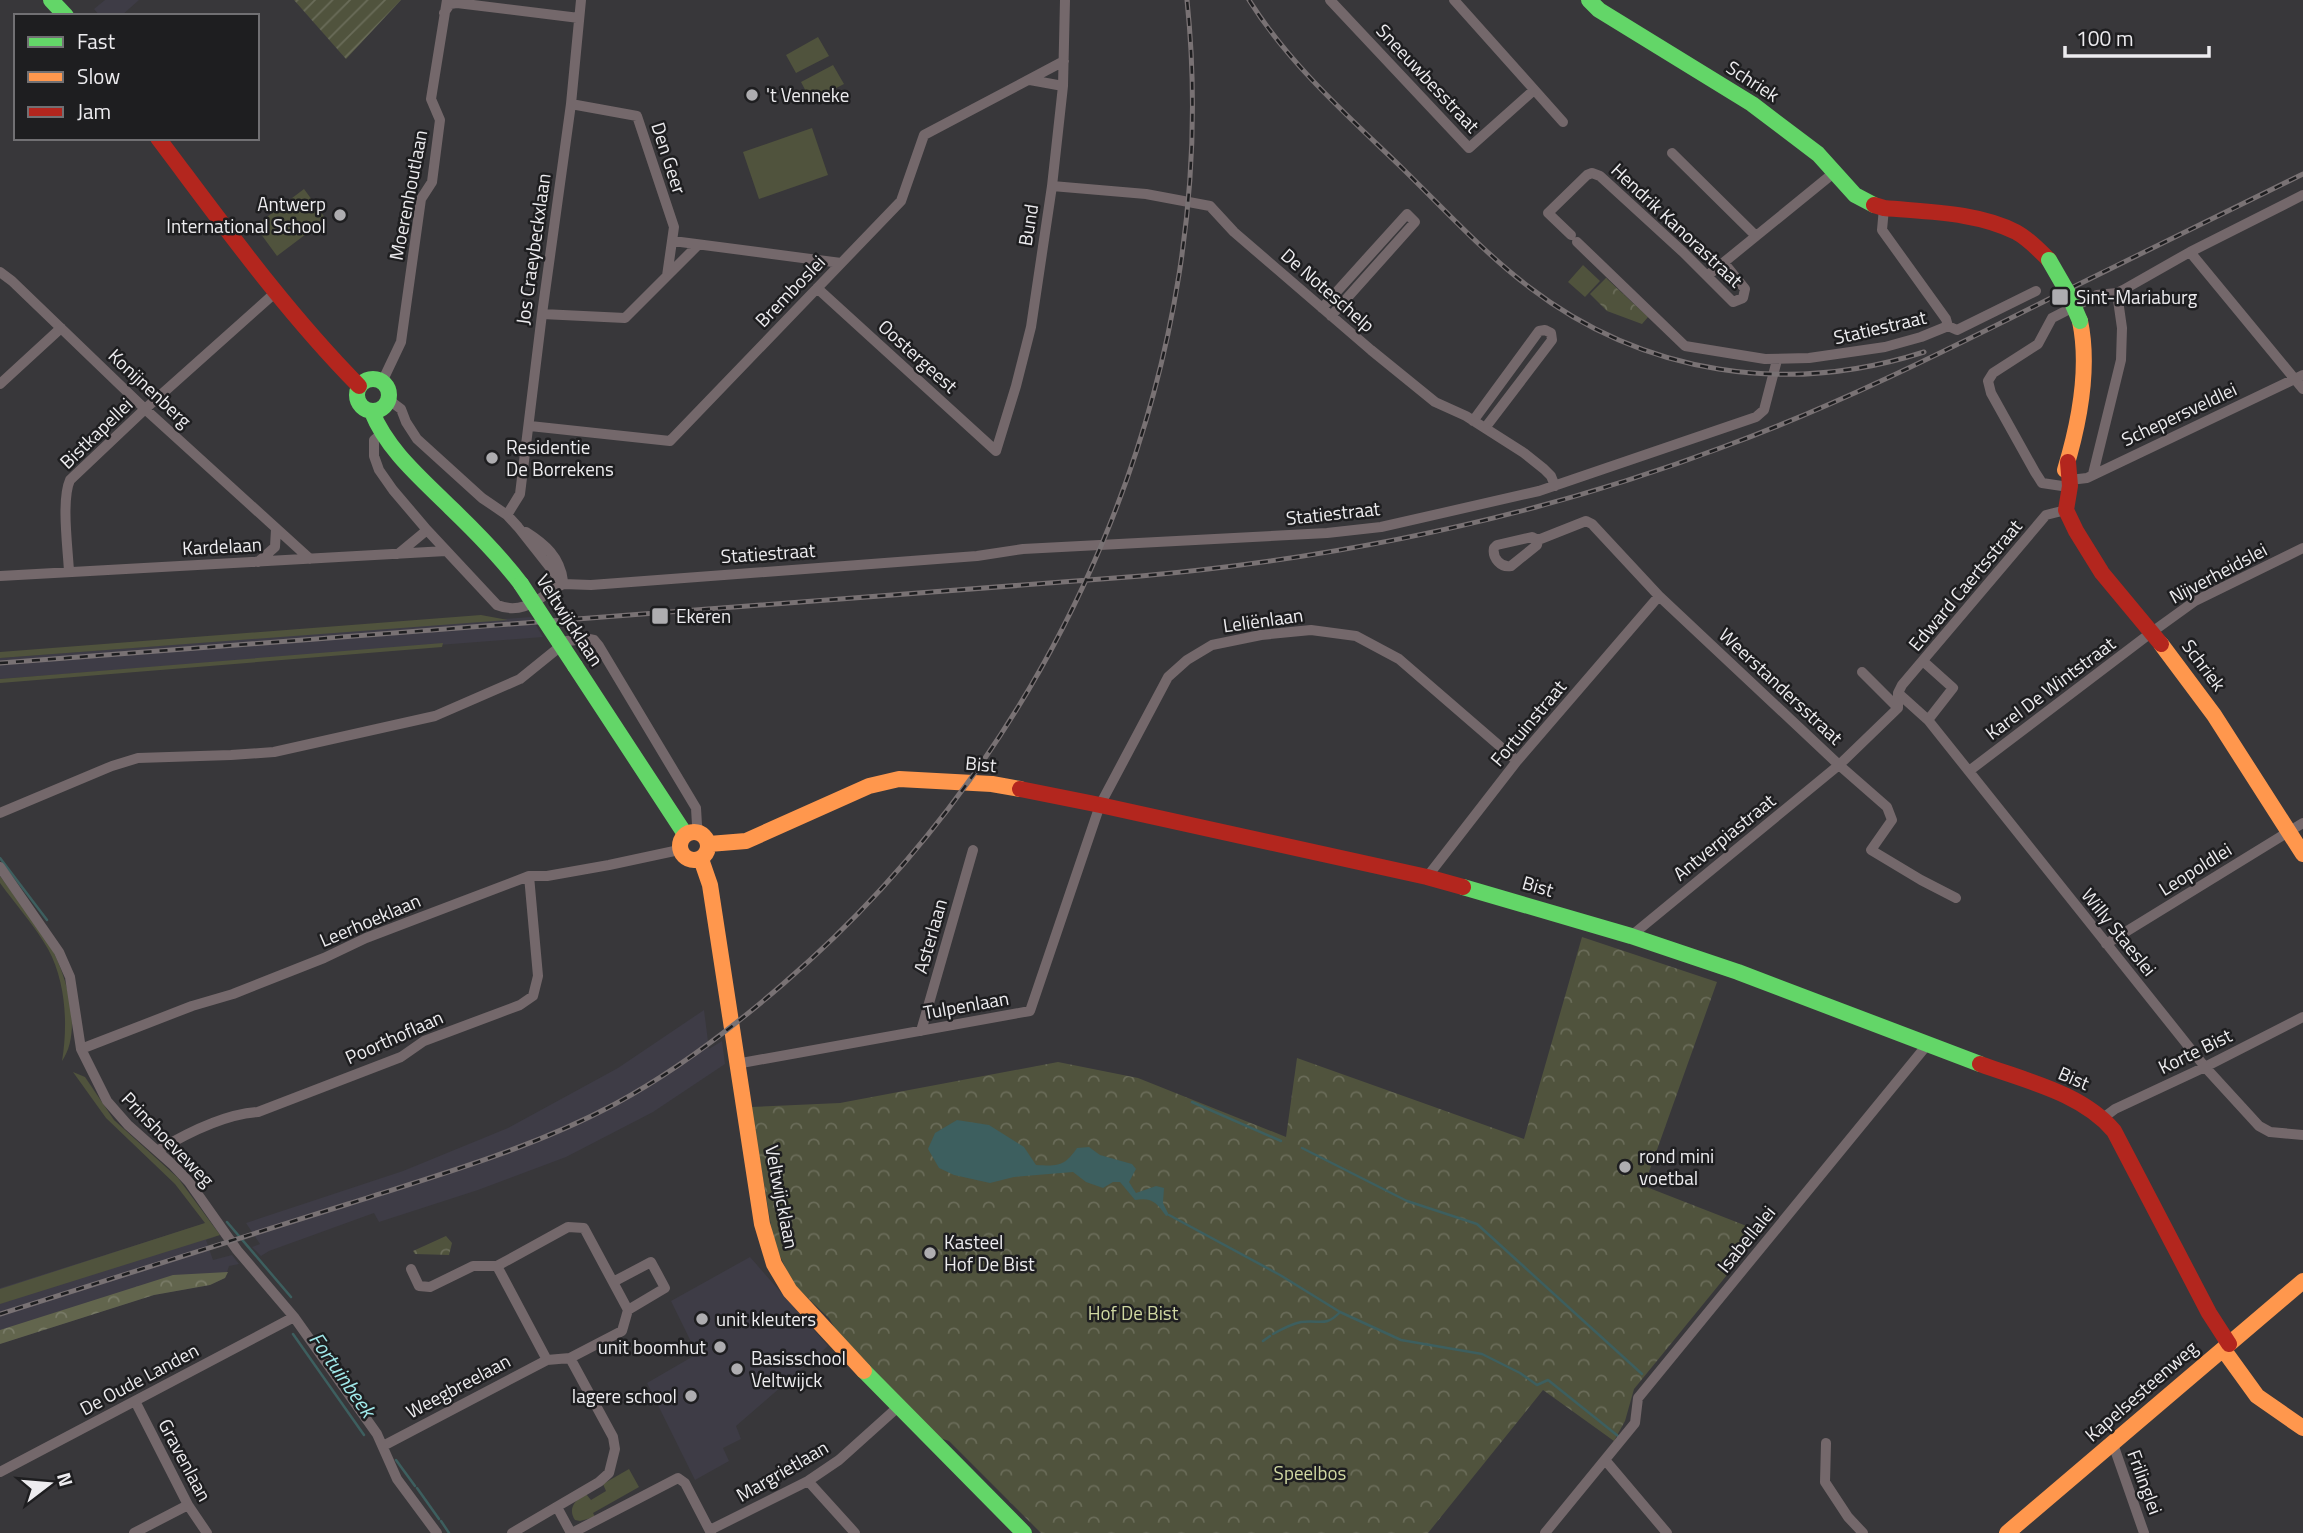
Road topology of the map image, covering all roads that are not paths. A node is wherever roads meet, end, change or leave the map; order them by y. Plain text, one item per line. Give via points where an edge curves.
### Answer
1 (51, 0) edge
2 (447, 0) edge
3 (581, 0) edge
4 (1065, 0) edge
5 (1330, 0) edge
6 (1454, 0) edge
7 (1589, 0) edge
8 (444, 13) junction
9 (63, 14) edge
10 (579, 18) junction
11 (1064, 61) junction
12 (1030, 80) junction
13 (1063, 86) junction
14 (1534, 90) junction
15 (571, 104) junction
16 (1563, 122) dead end
17 (161, 140) edge
18 (1672, 153) dead end
19 (1836, 172) junction
20 (1052, 186) junction
21 (2303, 195) edge
22 (1884, 208) junction
23 (1756, 236) junction
24 (673, 241) junction
25 (698, 245) junction
26 (2190, 252) junction
27 (841, 263) junction
28 (1724, 263) junction
29 (0, 272) edge
30 (667, 276) junction
31 (1707, 276) junction
32 (817, 288) junction
33 (2036, 291) dead end
34 (276, 292) junction
35 (2117, 293) junction
36 (1322, 308) junction
37 (541, 314) junction
38 (1331, 316) junction
39 (1948, 326) junction
40 (61, 328) junction
41 (1777, 360) junction
42 (2299, 377) edge
43 (383, 382) junction
44 (0, 384) edge
45 (359, 386) junction
46 (2303, 389) edge
47 (381, 407) junction
48 (145, 410) junction
49 (1473, 421) junction
50 (530, 426) junction
51 (1485, 428) junction
52 (381, 434) junction
53 (395, 449) junction
54 (996, 450) joint
55 (2093, 474) junction
56 (2066, 483) junction
57 (1555, 486) junction
58 (2066, 508) junction
59 (507, 516) junction
60 (276, 529) junction
61 (427, 530) junction
62 (1538, 540) dead end
63 (2303, 548) edge
64 (446, 551) junction
65 (398, 554) junction
66 (310, 559) junction
67 (258, 562) junction
68 (69, 572) junction
69 (0, 576) edge
70 (563, 583) junction
71 (1660, 596) junction
72 (2152, 632) junction
73 (1924, 662) junction
74 (1862, 672) dead end
75 (1898, 693) junction
76 (1898, 708) junction
77 (1928, 720) junction
78 (1517, 761) junction
79 (1839, 765) junction
80 (1969, 771) junction
81 (1100, 805) junction
82 (0, 813) edge
83 (2303, 823) edge
84 (2288, 832) junction
85 (687, 839) junction
86 (709, 844) junction
87 (973, 850) dead end
88 (2303, 854) edge
89 (701, 859) junction
90 (0, 867) edge
91 (529, 876) junction
92 (1427, 877) junction
93 (1956, 898) dead end
94 (1631, 936) junction
95 (2106, 944) junction
96 (2303, 1017) edge
97 (921, 1031) junction
98 (1927, 1045) junction
99 (81, 1049) junction
100 (736, 1064) junction
101 (2205, 1067) junction
102 (2103, 1118) junction
103 (2303, 1135) edge
104 (157, 1151) junction
105 (496, 1266) junction
106 (411, 1269) dead end
107 (2303, 1281) edge
108 (613, 1282) junction
109 (628, 1310) junction
110 (294, 1317) junction
111 (2226, 1346) junction
112 (570, 1358) junction
113 (547, 1360) junction
114 (135, 1401) junction
115 (898, 1407) junction
116 (2303, 1428) edge
117 (1826, 1443) dead end
118 (2113, 1444) junction
119 (385, 1445) junction
120 (1606, 1461) junction
121 (0, 1472) edge
122 (808, 1481) junction
123 (188, 1505) junction
124 (557, 1507) junction
125 (710, 1532) edge
126 (134, 1533) edge
127 (207, 1533) edge
128 (437, 1533) edge
129 (512, 1533) edge
130 (572, 1533) edge
131 (855, 1533) edge
132 (1024, 1533) edge
133 (1545, 1533) edge
134 (1667, 1533) edge
135 (1863, 1533) edge
136 (2007, 1533) edge
137 (2144, 1533) edge

1 - 9 street
2 - 8 street, Moerenhoutlaan
3 - 10 street, Jos Craeybeckxlaan
4 - 11 street, Bund
5 - 14 street, Sneeuwbesstraat via 1469,148
6 - 14 street
7 - 19 street, Schriek via 1752,104
8 - 10 street via 457,2
8 - 43 street, Moerenhoutlaan via 431,99 440,120 432,182 421,200 401,342
10 - 15 street, Jos Craeybeckxlaan
11 - 12 street, Bremboslei
11 - 13 street, Bund
12 - 13 street
12 - 27 street, Bremboslei via 924,135 901,201
13 - 20 street, Bund
14 - 16 street
15 - 24 street, Den Geer via 637,116 674,227
15 - 37 street, Jos Craeybeckxlaan
17 - 34 street, Veltwijcklaan
18 - 23 street
19 - 22 street, Schriek via 1855,195
19 - 23 street
20 - 36 street, De Noteschelp via 1146,194 1210,206
20 - 54 street, Bund via 1031,327
21 - 26 street
22 - 39 street via 1882,230
22 - 56 street, Schriek, bridge via 1993,222 2018,233 2049,260 2068,293 2085,340
23 - 28 street
24 - 25 street
24 - 30 street, Den Geer
25 - 27 street
25 - 30 street
26 - 35 street
26 - 42 street
27 - 32 street, Bremboslei
28 - 31 street
28 - 31 street, Hendrik Kanorastraat via 1745,289 1743,298 1733,302
29 - 40 street, Konijnenberg
30 - 37 street via 625,318
31 - 41 street, Hendrik Kanorastraat via 1600,176 1587,175 1548,213 1685,346
32 - 50 street, Bremboslei via 670,441
32 - 54 street, Oostergeest
33 - 39 street, Statiestraat via 1957,330
34 - 45 street, Veltwijcklaan
34 - 48 street, Bistkapellei
35 - 55 street via 2121,360
35 - 56 street via 2097,295 2052,318 2038,344 1988,381 2042,483
36 - 38 street, De Noteschelp
36 - 38 street via 1407,215 1415,222
37 - 50 street, Jos Craeybeckxlaan
38 - 49 street, De Noteschelp via 1435,402
39 - 41 street, Statiestraat via 1863,352
40 - 44 street
40 - 48 street, Konijnenberg
41 - 57 street, Statiestraat via 1763,410 1756,417
42 - 46 street
42 - 55 street, Schepersveldlei
43 - 45 street via 371,379
43 - 47 street, Veltwijcklaan via 388,388
45 - 47 street, Veltwijcklaan via 356,398 364,409
47 - 52 street, Veltwijcklaan
47 - 53 street, Veltwijcklaan
47 - 59 street, Veltwijcklaan via 401,408 417,439
48 - 60 street, Konijnenberg
48 - 68 street, Bistkapellei via 70,480 66,495
49 - 51 street, De Noteschelp
49 - 51 street via 1539,331 1551,333 1552,340
50 - 59 street, Jos Craeybeckxlaan via 520,494
51 - 57 street, De Noteschelp via 1534,461
52 - 53 street, Veltwijcklaan
52 - 61 street via 374,440 379,470
53 - 85 street, Veltwijcklaan, bridge via 521,584
55 - 56 street, Schepersveldlei
56 - 58 street, Schriek
57 - 70 street, Statiestraat via 1356,531 1023,549 977,556
58 - 72 street, Schriek via 2085,549
58 - 73 street, Edward Caertsstraat via 2046,515
59 - 70 street, Veltwijcklaan via 549,549 561,568
60 - 66 street, Konijnenberg
60 - 67 street via 275,548
61 - 64 street
61 - 65 street
62 - 71 street, Weerstandersstraat via 1586,521
63 - 72 street, Nijverheidslei via 2195,601
64 - 65 street, Kardelaan
64 - 70 street via 491,600 510,609 527,606
65 - 66 street, Kardelaan
66 - 67 street, Kardelaan
67 - 68 street, Kardelaan
68 - 69 street, Kardelaan
71 - 78 street, Fortuinstraat
71 - 79 street, Weerstandersstraat
72 - 80 street, Karel De Wintstraat
72 - 84 street, Schriek via 2210,709
73 - 75 street, Edward Caertsstraat
73 - 77 street via 1953,688
74 - 76 street
75 - 76 street
75 - 77 street, Willy Staeslei
76 - 79 street, Antverpiastraat
77 - 80 street, Willy Staeslei
78 - 81 street, Leliënlaan via 1399,659 1356,636 1311,630 1261,635 1213,645 1168,677
78 - 92 street, Fortuinstraat
79 - 93 street, Weerstandersstraat via 1887,807 1892,821 1871,850
79 - 94 street, Antverpiastraat
80 - 95 street, Willy Staeslei
81 - 86 street, Bist via 992,785 899,779 869,786 746,841
81 - 92 street, Bist
81 - 97 street, Tulpenlaan via 1030,1011
82 - 85 street, Veltwijcklaan via 138,758 274,752 435,716 520,679 567,641 589,639 599,646 696,808 697,825
83 - 84 street, Leopoldlei
84 - 88 street, Schriek
84 - 95 street, Leopoldlei
85 - 86 street via 704,836
85 - 89 street via 684,858
85 - 91 street, Leerhoeklaan via 610,865
86 - 89 street
87 - 97 street, Asterlaan
89 - 100 street, Veltwijcklaan via 710,885
90 - 99 street, Prinshoeveweg via 65,963
91 - 99 street, Leerhoeklaan
91 - 104 street, Poorthoflaan via 538,976 533,996 424,1041 401,1057 258,1112 240,1113
92 - 94 street, Bist
94 - 98 street, Bist
95 - 101 street, Willy Staeslei
96 - 101 street, Korte Bist
97 - 100 street, Tulpenlaan
98 - 102 street, Bist via 2074,1099
98 - 120 street, Isabellalei via 1638,1398 1635,1423
99 - 104 street, Prinshoeveweg via 107,1101
100 - 115 street, Veltwijcklaan via 762,1224 774,1264 790,1291
101 - 102 street, Korte Bist
101 - 103 street, Willy Staeslei via 2259,1126 2270,1132
102 - 111 street, Bist via 2124,1147
104 - 110 street, Prinshoeveweg via 202,1198 237,1250
105 - 106 street via 474,1266 430,1287 419,1286
105 - 108 street via 568,1227 583,1228
105 - 113 street
107 - 111 street, Kapelsesteenweg
108 - 109 street
108 - 109 street, Weegbreelaan via 651,1262 665,1289
109 - 112 street, Weegbreelaan via 622,1331
110 - 114 street, De Oude Landen
110 - 119 street, Prinshoeveweg
111 - 116 street, Bist via 2257,1396
111 - 118 street, Kapelsesteenweg
112 - 113 street, Weegbreelaan
112 - 124 street via 613,1437 615,1449 609,1474
113 - 119 street, Weegbreelaan
114 - 121 street, De Oude Landen
114 - 123 street, Gravenlaan
115 - 122 street, Margrietlaan
115 - 132 street, Veltwijcklaan
117 - 135 street via 1825,1482
118 - 136 street, Kapelsesteenweg
118 - 137 street, Frilinglei
119 - 128 street, Prinshoeveweg via 397,1479
120 - 133 street, Isabellalei
120 - 134 street
122 - 125 street, Margrietlaan
122 - 131 street
123 - 126 street
123 - 127 street, Gravenlaan
124 - 129 street
124 - 130 street
125 - 130 street via 678,1478

